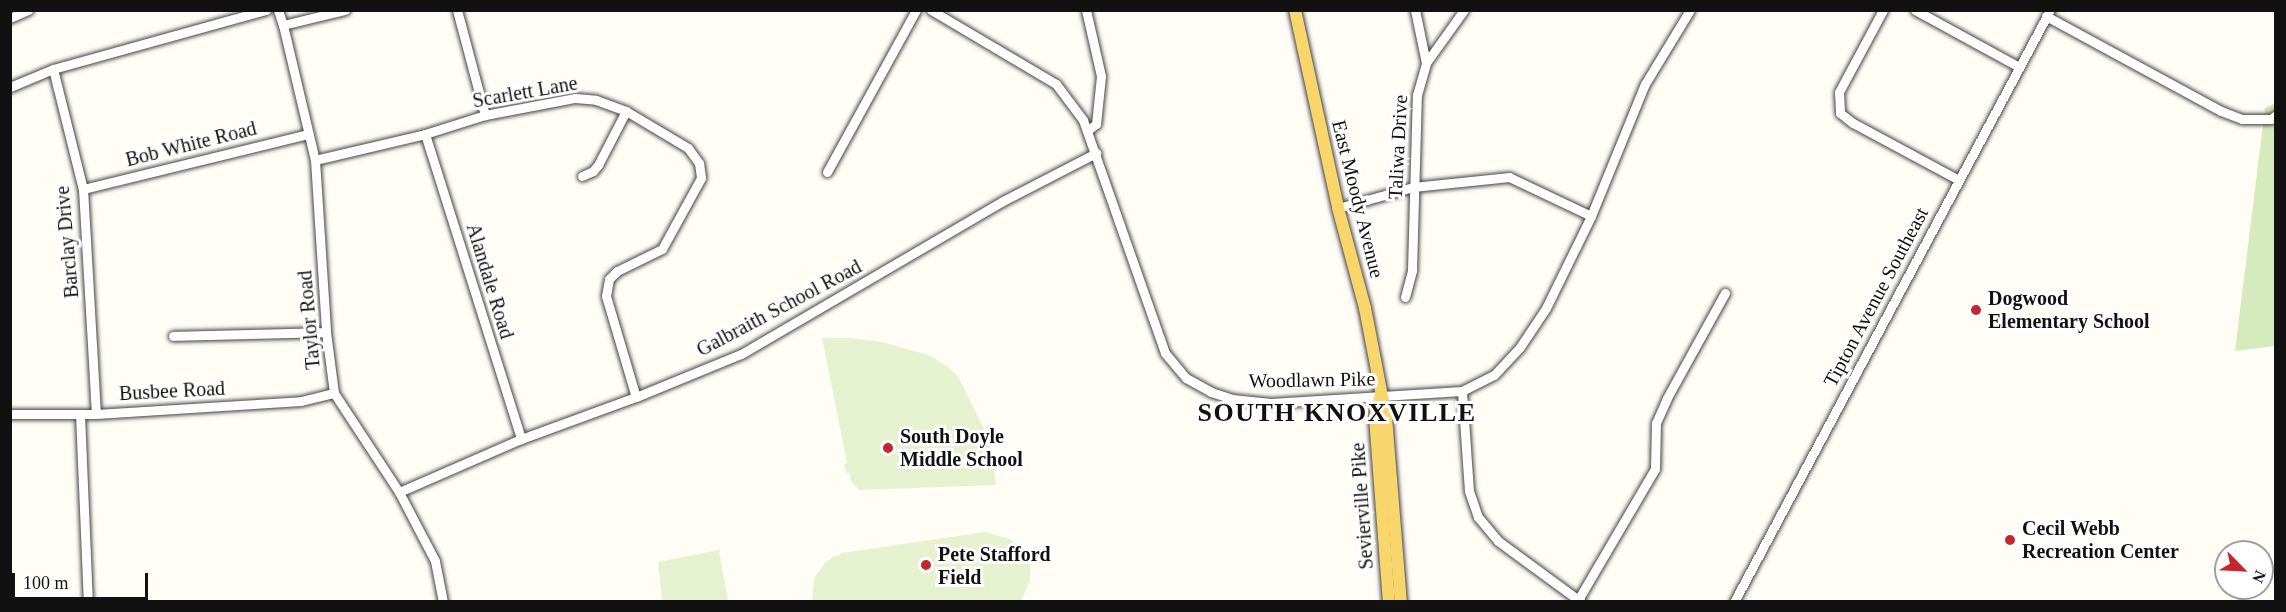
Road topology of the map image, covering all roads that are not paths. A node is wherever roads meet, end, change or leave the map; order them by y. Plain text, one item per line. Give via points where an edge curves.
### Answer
1 (28, 10) edge
2 (266, 10) edge
3 (278, 10) edge
4 (345, 10) edge
5 (457, 10) edge
6 (916, 10) edge
7 (931, 10) edge
8 (1086, 10) edge
9 (1295, 10) edge
10 (1415, 10) edge
11 (1464, 10) edge
12 (1690, 10) edge
13 (1883, 10) edge
14 (1915, 10) edge
15 (2048, 13) edge
16 (10, 18) edge
17 (284, 25) junction
18 (1426, 63) junction
19 (2019, 67) junction
20 (53, 69) junction
21 (10, 87) edge
22 (626, 111) junction
23 (485, 115) junction
24 (2276, 115) edge
25 (1088, 130) junction
26 (308, 134) junction
27 (425, 134) junction
28 (1096, 153) junction
29 (315, 160) junction
30 (827, 172) dead end
31 (582, 176) dead end
32 (1959, 180) junction
33 (1413, 187) junction
34 (83, 189) junction
35 (1338, 208) junction
36 (1591, 216) junction
37 (1725, 293) dead end
38 (1405, 297) dead end
39 (326, 332) junction
40 (173, 336) dead end
41 (1462, 391) junction
42 (334, 393) junction
43 (636, 397) junction
44 (1381, 397) junction
45 (10, 414) edge
46 (80, 414) junction
47 (96, 414) junction
48 (520, 439) junction
49 (399, 492) junction
50 (1579, 601) edge
51 (88, 602) edge
52 (443, 602) edge
53 (1389, 602) edge
54 (1401, 602) edge
55 (1734, 602) edge

1 - 16 street
2 - 20 street
3 - 17 street, Taylor Road
4 - 17 street
5 - 23 street
6 - 30 street
7 - 25 street, Woodlawn Pike via 1056,84
8 - 25 street via 1101,76 1096,124
9 - 35 main road, East Moody Avenue
10 - 18 street
11 - 18 street, Taliwa Drive
12 - 36 street, Woodlawn Pike via 1645,84
13 - 32 street via 1839,92 1840,113
14 - 19 street
15 - 19 street, Tipton Avenue Southeast
15 - 24 street via 2221,111 2242,119 2271,119
17 - 26 street, Taylor Road
18 - 33 street, Taliwa Drive via 1417,95
19 - 32 street, Tipton Avenue Southeast
20 - 21 street
20 - 34 street, Barclay Drive
22 - 23 street, Scarlett Lane via 596,100 575,98
22 - 31 street via 598,165
22 - 43 street, Scarlett Lane via 688,148 699,163 701,178 662,249 609,279 606,296
23 - 27 street, Scarlett Lane
25 - 28 street, Woodlawn Pike
26 - 29 street, Taylor Road
26 - 34 street, Bob White Road
27 - 29 street, Scarlett Lane
27 - 48 street, Alandale Road
28 - 43 street, Galbraith School Road via 1002,201 741,354
28 - 44 street, Woodlawn Pike via 1165,353 1186,378 1232,399 1271,403
29 - 39 street, Taylor Road
32 - 55 street, Tipton Avenue Southeast
33 - 35 street
33 - 36 street via 1509,177
33 - 38 street, Taliwa Drive via 1412,270
34 - 47 street, Barclay Drive
35 - 44 main road, East Moody Avenue via 1365,308
36 - 41 street, Woodlawn Pike via 1546,308 1520,346 1494,375
37 - 50 street via 1656,423 1655,469
39 - 40 street
39 - 42 street, Taylor Road
41 - 44 street, Woodlawn Pike
41 - 50 street via 1469,491 1478,517 1498,541
42 - 47 street, Busbee Road via 301,401
42 - 49 street, Taylor Road
43 - 48 street, Galbraith School Road
44 - 53 main road, Sevierville Pike via 1375,417
44 - 54 main road, Sevierville Pike via 1386,417
45 - 46 street, Busbee Road
46 - 47 street, Busbee Road
46 - 51 street
48 - 49 street, Galbraith School Road
49 - 52 street, Taylor Road via 435,561

